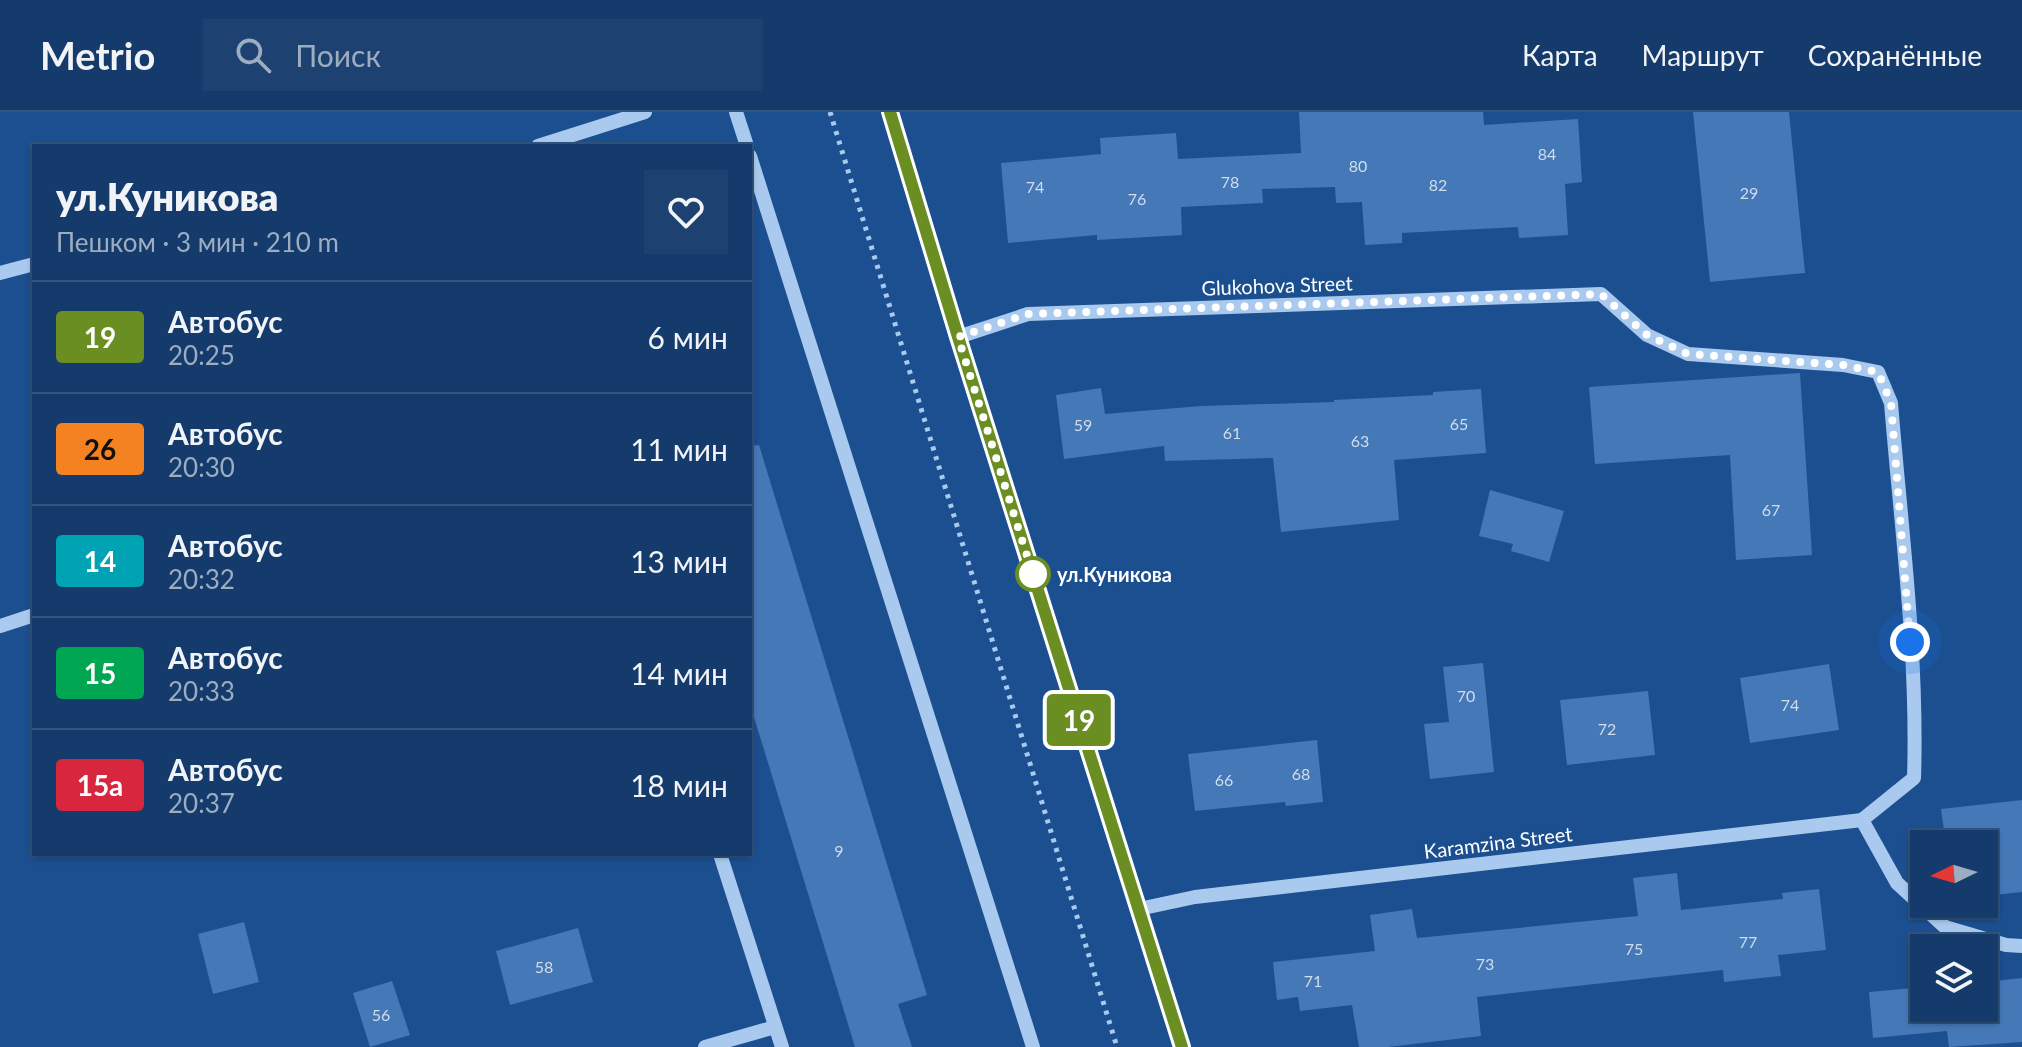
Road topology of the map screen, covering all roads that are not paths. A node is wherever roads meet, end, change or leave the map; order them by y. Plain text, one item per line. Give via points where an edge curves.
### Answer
1 (645, 112) edge
2 (736, 112) edge
3 (890, 112) edge
4 (544, 144) edge
5 (746, 144) edge
6 (752, 162) edge
7 (32, 265) edge
8 (0, 273) edge
9 (958, 337) junction
10 (32, 616) edge
11 (0, 626) edge
12 (1862, 820) junction
13 (721, 856) edge
14 (1139, 909) junction
15 (2022, 946) edge
16 (775, 1027) junction
17 (705, 1047) edge
18 (782, 1047) edge
19 (1033, 1047) edge
20 (1182, 1047) edge

1 - 4 street
2 - 5 street
3 - 9 street
6 - 19 street
7 - 8 street
9 - 12 street, Glukohova Street via 1028,314 1601,294 1647,335 1688,354 1878,372 1891,403 1913,672 1914,778
9 - 14 street
10 - 11 street
12 - 14 street, Karamzina Street via 1195,897
12 - 15 street via 1897,883 1945,927
13 - 16 street
14 - 20 street
16 - 17 street
16 - 18 street

